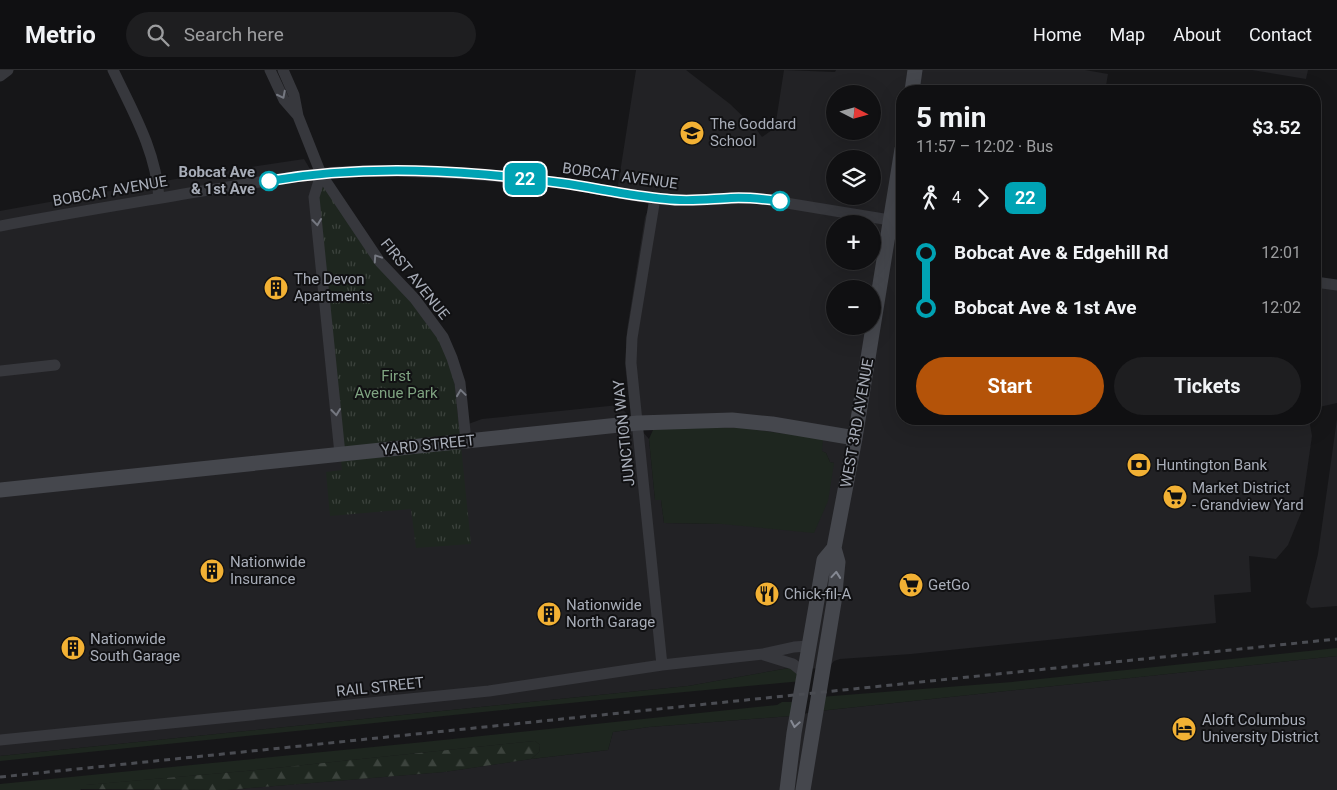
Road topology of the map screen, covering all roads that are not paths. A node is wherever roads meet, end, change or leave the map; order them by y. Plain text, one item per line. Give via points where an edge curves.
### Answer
1 (8, 70) edge
2 (113, 70) edge
3 (270, 70) edge
4 (283, 70) edge
5 (915, 70) edge
6 (0, 76) edge
7 (913, 85) edge
8 (298, 116) junction
9 (321, 174) junction
10 (159, 198) junction
11 (655, 198) junction
12 (896, 221) edge
13 (0, 226) edge
14 (896, 226) edge
15 (1321, 283) edge
16 (1337, 285) edge
17 (55, 365) dead end
18 (0, 371) edge
19 (638, 423) junction
20 (855, 438) junction
21 (466, 442) junction
22 (340, 454) junction
23 (0, 490) edge
24 (834, 548) junction
25 (808, 646) junction
26 (763, 654) junction
27 (662, 665) junction
28 (804, 673) junction
29 (0, 740) edge
30 (810, 751) junction
31 (787, 790) edge
32 (803, 790) edge

1 - 6 street
2 - 10 street via 149,146
3 -> 8 street, FIRST AVENUE via 284,100
4 - 8 street, FIRST AVENUE via 294,95
5 - 7 street
8 - 9 street, FIRST AVENUE
9 - 10 street, BOBCAT AVENUE
9 - 11 street, BOBCAT AVENUE via 368,171 465,173
21 -> 9 street, FIRST AVENUE via 460,383 443,337 415,299 380,262
9 -> 22 street via 314,197
10 - 13 street, BOBCAT AVENUE
11 - 12 street, BOBCAT AVENUE via 698,201 756,198
11 - 19 street, JUNCTION WAY via 632,338 631,363
14 - 20 street, WEST 3RD AVENUE
15 - 16 street
17 - 18 street
19 - 20 street, YARD STREET via 732,420
19 - 21 street, YARD STREET
19 - 27 street, JUNCTION WAY
20 - 24 street, WEST 3RD AVENUE
21 - 22 street, YARD STREET
22 - 23 street, YARD STREET
24 - 25 street, WEST 3RD AVENUE via 824,560
30 -> 24 street, WEST 3RD AVENUE via 834,602 838,562
25 - 26 street, RAIL STREET
25 - 28 street, WEST 3RD AVENUE
25 - 30 street via 818,653 821,660 808,735
26 - 27 street, RAIL STREET
26 - 28 street, RAIL STREET via 793,664
27 - 29 street, RAIL STREET via 489,691
28 -> 31 street, WEST 3RD AVENUE
30 - 32 street, WEST 3RD AVENUE

